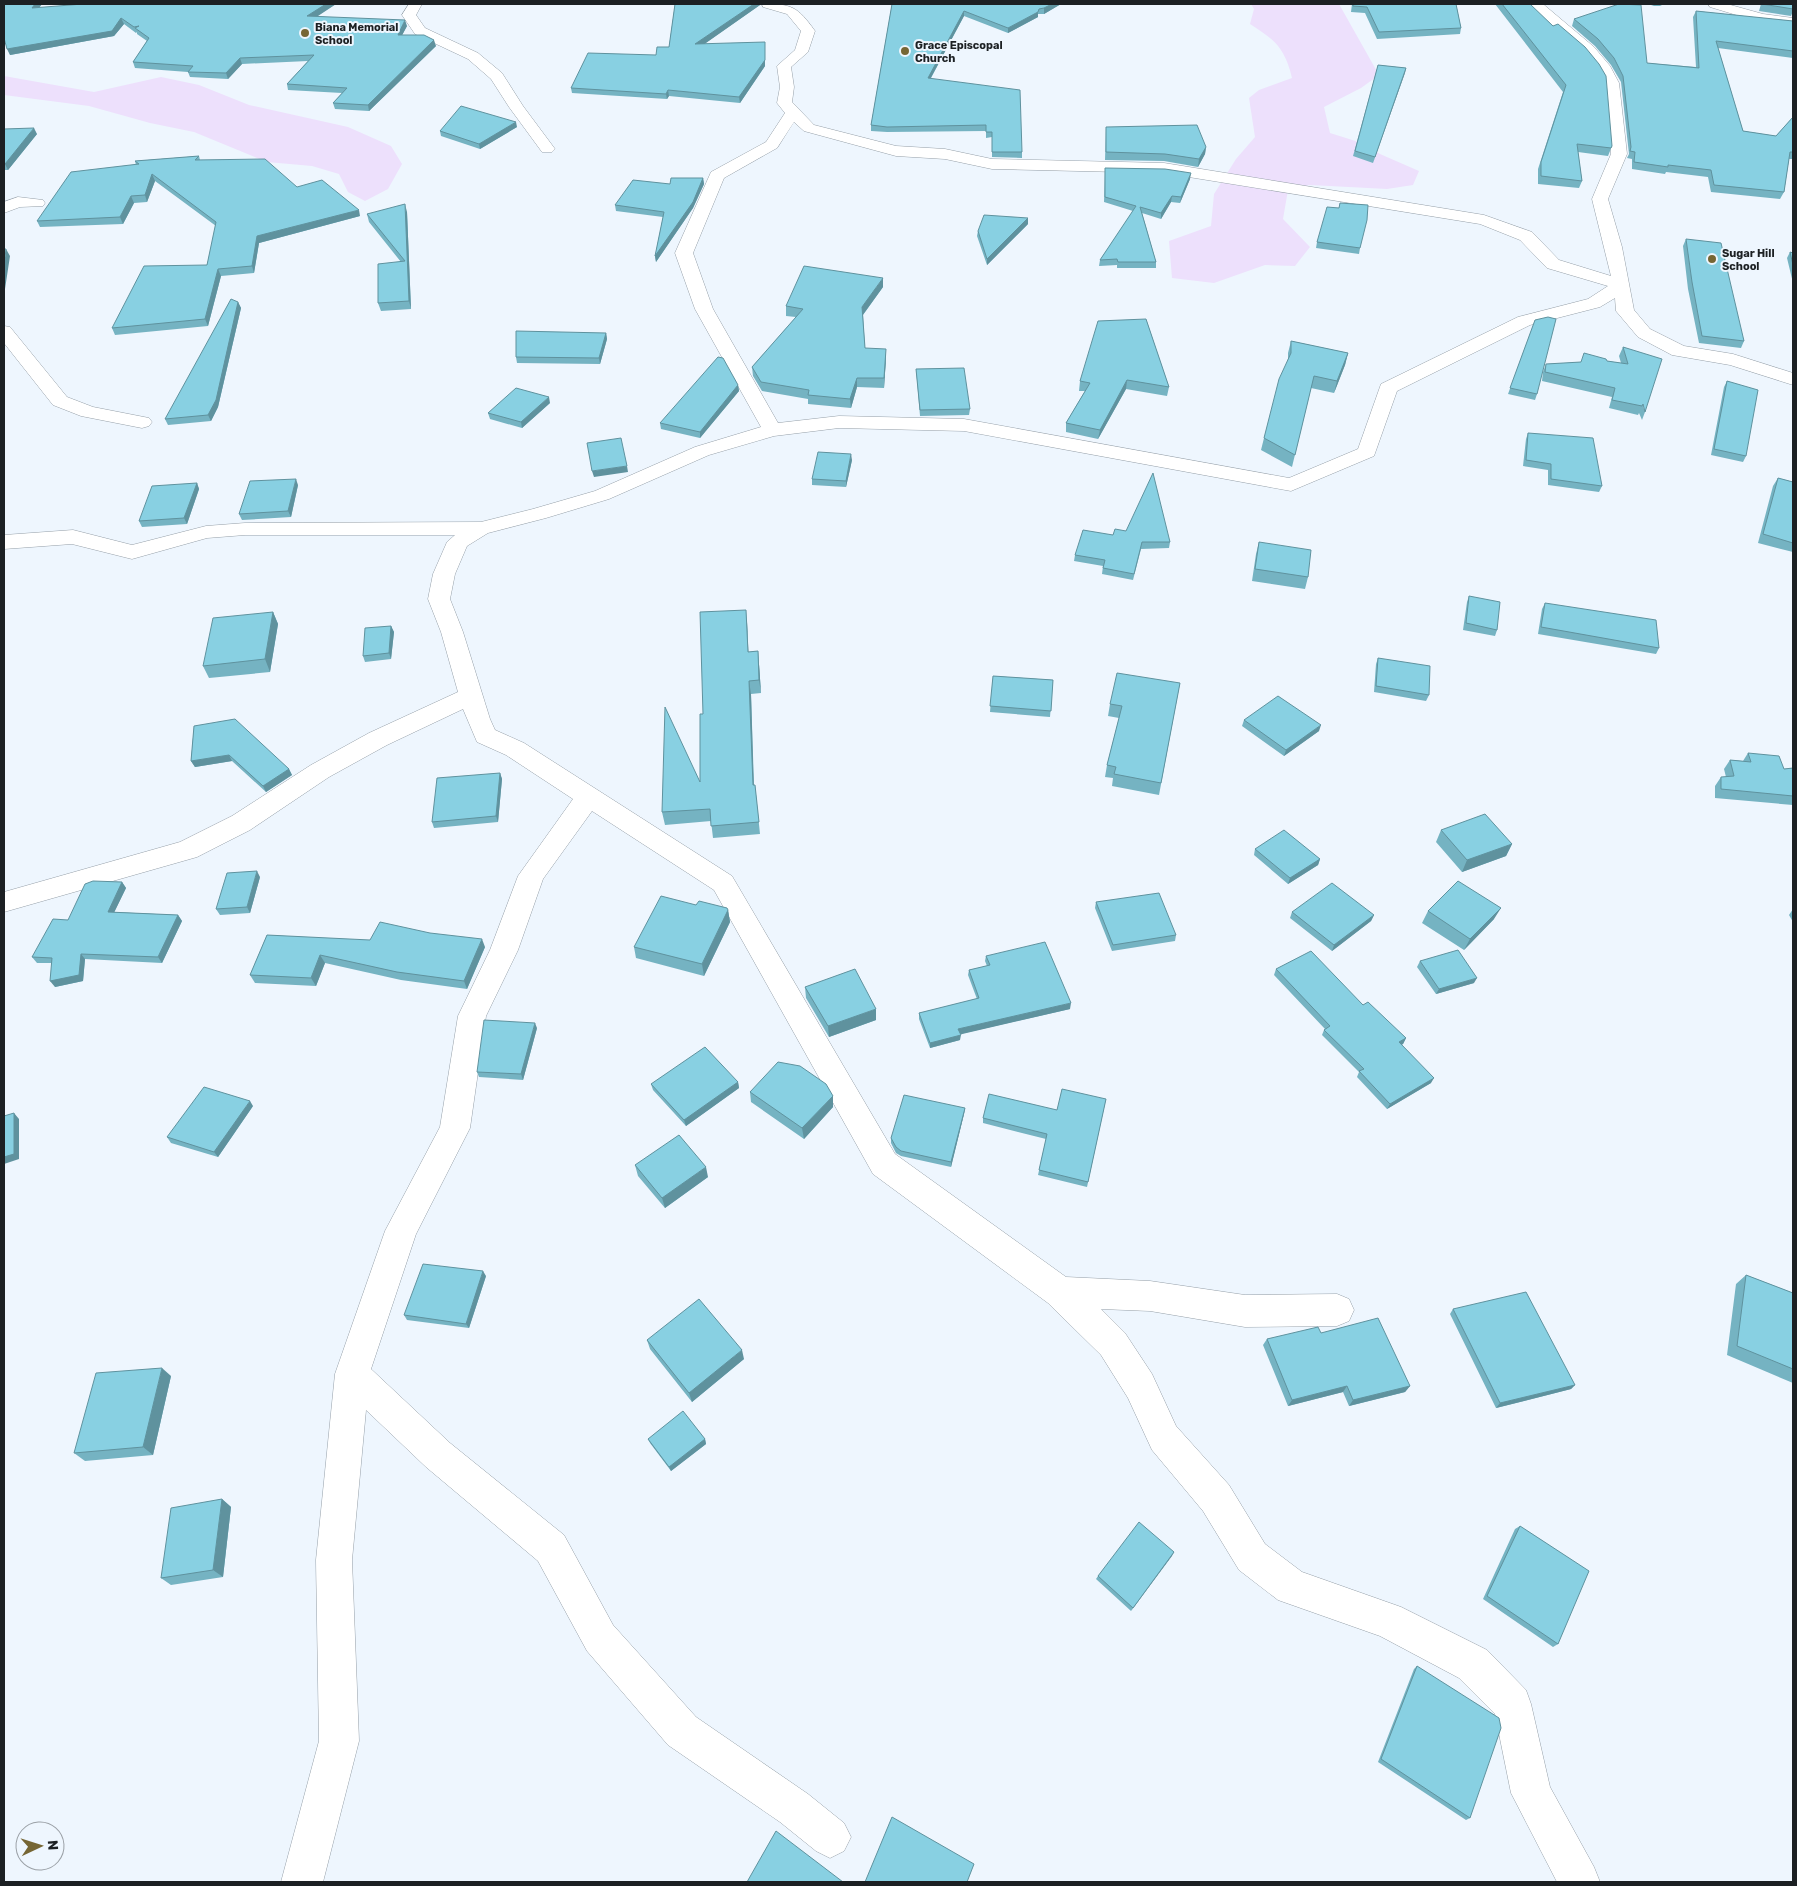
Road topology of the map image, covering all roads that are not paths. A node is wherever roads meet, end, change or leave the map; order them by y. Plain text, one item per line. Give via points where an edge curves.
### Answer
1 (415, 4) edge
2 (768, 4) edge
3 (1535, 4) edge
4 (1714, 4) edge
5 (1793, 22) edge
6 (793, 112) junction
7 (547, 149) dead end
8 (37, 203) dead end
9 (4, 208) edge
10 (1622, 285) junction
11 (4, 330) edge
12 (1793, 379) edge
13 (142, 422) dead end
14 (772, 430) junction
15 (481, 528) junction
16 (4, 542) edge
17 (471, 696) junction
18 (589, 796) junction
19 (4, 902) edge
20 (1060, 1292) junction
21 (1337, 1310) dead end
22 (352, 1374) junction
23 (830, 1837) dead end
24 (302, 1882) edge
25 (1579, 1882) edge

1 - 7 street via 409,15 420,31 473,56 497,76
2 - 6 street via 792,11 808,31 802,52 784,66 787,87 784,103
3 - 10 street via 1589,50 1612,83 1619,154 1600,199
4 - 5 street via 1755,17
6 - 10 street via 809,128 896,151 945,154 992,164 1164,168 1484,220 1526,236 1552,264
6 - 14 street via 772,145 717,175 684,253 704,310
8 - 9 street via 18,202
10 - 12 street via 1625,311 1644,333 1679,352 1733,360
10 - 14 street via 1594,303 1524,321 1388,388 1367,452 1291,485 964,425 838,422
11 - 13 street via 60,400 88,412
14 - 15 street via 702,451 602,495
15 - 16 street via 246,529 206,532 132,552 73,537
15 - 17 street via 458,542 444,574 439,599
17 - 18 street via 486,736 515,748
17 - 19 street via 378,739 320,771 241,823 188,850
18 - 20 street via 723,883 884,1164
18 - 22 street via 531,876 504,950 472,1016 455,1128 401,1231
20 - 21 street via 1150,1296 1245,1311
20 - 25 street via 1112,1344 1140,1386 1164,1438 1216,1498 1252,1557 1291,1587 1388,1620 1473,1664 1512,1704 1531,1793
22 - 23 street via 438,1455 551,1548 600,1638 682,1731 794,1808
22 - 24 street via 334,1560 339,1741

